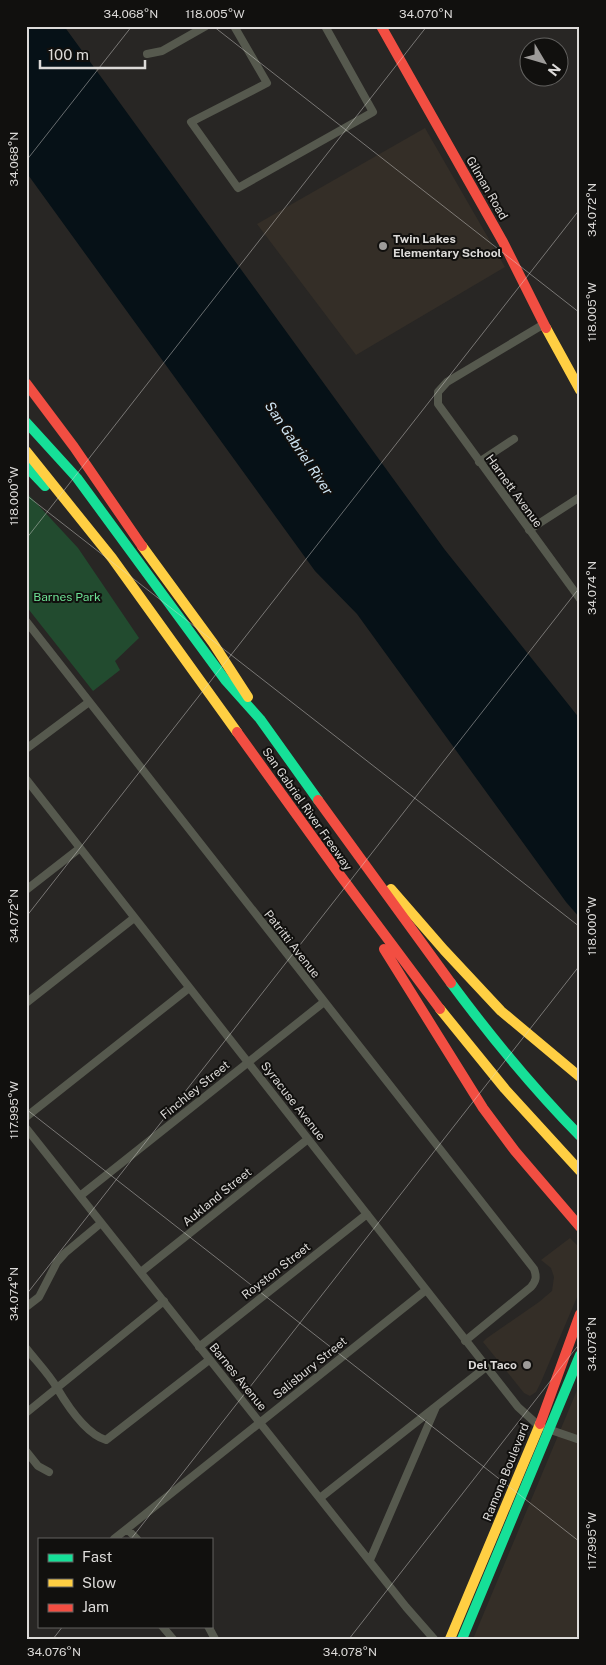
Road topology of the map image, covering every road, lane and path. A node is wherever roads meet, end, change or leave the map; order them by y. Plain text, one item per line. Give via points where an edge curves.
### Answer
1 (206, 26) edge
2 (234, 26) edge
3 (324, 26) edge
4 (381, 26) edge
5 (147, 54) dead end
6 (544, 324) junction
7 (26, 383) edge
8 (580, 390) edge
9 (26, 394) edge
10 (26, 422) edge
11 (65, 436) junction
12 (514, 439) dead end
13 (26, 451) edge
14 (479, 462) junction
15 (26, 466) edge
16 (580, 497) edge
17 (528, 530) junction
18 (133, 585) junction
19 (580, 599) edge
20 (26, 621) edge
21 (89, 702) junction
22 (260, 718) junction
23 (26, 749) edge
24 (26, 779) edge
25 (326, 812) junction
26 (80, 848) junction
27 (332, 866) junction
28 (26, 890) edge
29 (134, 918) junction
30 (189, 988) junction
31 (324, 1002) junction
32 (26, 1003) edge
33 (249, 1062) junction
34 (580, 1077) edge
35 (26, 1117) edge
36 (26, 1128) edge
37 (580, 1136) edge
38 (308, 1138) junction
39 (580, 1171) edge
40 (80, 1196) junction
41 (367, 1214) junction
42 (100, 1223) junction
43 (580, 1227) edge
44 (140, 1272) junction
45 (426, 1290) junction
46 (164, 1301) junction
47 (26, 1307) edge
48 (580, 1314) edge
49 (465, 1341) junction
50 (199, 1347) junction
51 (26, 1348) edge
52 (580, 1355) edge
53 (209, 1360) junction
54 (486, 1367) junction
55 (57, 1388) junction
56 (437, 1405) junction
57 (26, 1412) edge
58 (260, 1422) junction
59 (539, 1426) junction
60 (549, 1429) junction
61 (580, 1440) edge
62 (26, 1451) edge
63 (49, 1472) dead end
64 (320, 1498) junction
65 (127, 1529) junction
66 (115, 1538) edge
67 (136, 1538) edge
68 (370, 1560) junction
69 (164, 1628) edge
70 (173, 1639) edge
71 (434, 1639) edge
72 (450, 1639) edge
73 (462, 1639) edge

1 - 5 street via 162,51
2 - 3 street via 267,83 191,122 238,188 373,112
4 - 6 main road, Gilman Road via 503,242
6 - 8 main road, Gilman Road
6 - 14 street, Harnett Avenue via 447,382 438,392 438,404
7 - 11 main road
9 - 11 main road
10 - 22 main road, San Gabriel River Freeway via 77,478 226,680
11 - 22 main road via 235,674
12 - 14 street
13 - 18 main road, San Gabriel River Freeway
14 - 17 street, Harnett Avenue
15 - 18 main road
16 - 17 street
17 - 19 street, Harnett Avenue
18 - 27 main road, San Gabriel River Freeway
20 - 21 street, Patritti Avenue
21 - 23 street
21 - 31 street, Patritti Avenue
22 - 25 main road, San Gabriel River Freeway
24 - 26 street, Syracuse Avenue
25 - 34 main road via 444,950 502,1011
25 - 37 main road, San Gabriel River Freeway via 484,1028
26 - 28 street
26 - 29 street, Syracuse Avenue
27 - 39 main road, San Gabriel River Freeway via 466,1044 517,1105
27 - 43 main road via 483,1108
29 - 30 street, Syracuse Avenue
29 - 32 street
30 - 33 street, Syracuse Avenue
30 - 35 street
31 - 33 street, Finchley Street
31 - 49 street, Patritti Avenue via 534,1269 536,1281 523,1295
33 - 38 street, Syracuse Avenue
33 - 40 street, Finchley Street
36 - 40 street, Barnes Avenue
38 - 41 street, Syracuse Avenue
38 - 44 street, Aukland Street
40 - 42 street, Barnes Avenue
41 - 45 street, Syracuse Avenue
41 - 50 street, Royston Street
42 - 44 street, Barnes Avenue
42 - 47 street via 57,1262 38,1297
44 - 46 street, Barnes Avenue
45 - 49 street, Syracuse Avenue
45 - 58 street, Salisbury Street
46 - 50 street, Barnes Avenue
46 - 55 street
48 - 59 main road, Ramona Boulevard
49 - 54 street, Syracuse Avenue
50 - 53 street, Barnes Avenue
51 - 55 street
52 - 60 main road, Ramona Boulevard
53 - 55 street via 106,1440 90,1432
53 - 58 street, Barnes Avenue
54 - 56 street
54 - 59 street, Syracuse Avenue via 518,1407
55 - 57 street
56 - 64 street
56 - 68 street
58 - 64 street, Barnes Avenue
58 - 65 street, Salisbury Street
59 - 60 street, Syracuse Avenue
59 - 72 main road, Ramona Boulevard
60 - 61 street, Syracuse Avenue
60 - 73 main road, Ramona Boulevard
62 - 63 street via 38,1466
64 - 68 street, Barnes Avenue
65 - 66 street, Salisbury Street
65 - 67 street
68 - 71 street, Barnes Avenue
69 - 70 street

